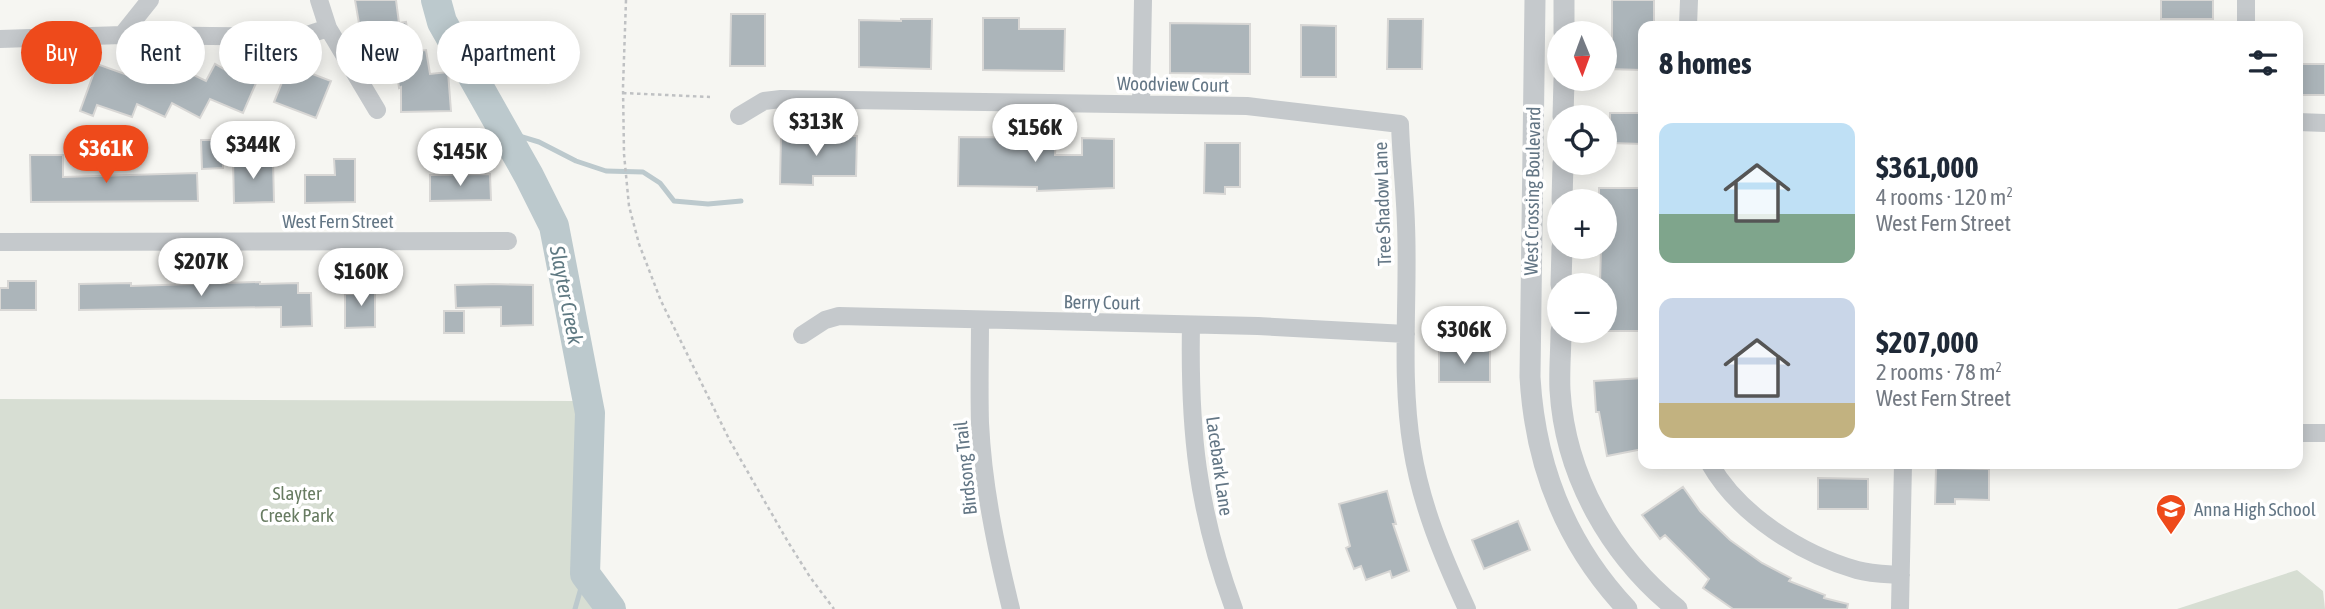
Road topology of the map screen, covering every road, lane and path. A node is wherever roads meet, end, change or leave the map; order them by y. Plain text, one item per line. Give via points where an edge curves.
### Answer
1 (150, 0) edge
2 (319, 0) edge
3 (626, 0) edge
4 (1143, 0) edge
5 (1535, 0) edge
6 (1564, 0) edge
7 (1689, 0) edge
8 (2246, 0) edge
9 (133, 21) edge
10 (1564, 21) edge
11 (1688, 21) edge
12 (2246, 21) edge
13 (328, 28) junction
14 (116, 35) edge
15 (205, 36) edge
16 (0, 39) edge
17 (623, 93) junction
18 (710, 97) dead end
19 (1141, 104) junction
20 (377, 110) dead end
21 (739, 116) dead end
22 (2303, 122) edge
23 (2325, 122) edge
24 (1400, 124) joint
25 (0, 242) edge
26 (508, 242) dead end
27 (980, 320) junction
28 (1191, 325) junction
29 (1406, 334) junction
30 (802, 335) dead end
31 (1561, 343) edge
32 (2303, 433) edge
33 (2325, 433) edge
34 (1714, 469) edge
35 (1903, 469) edge
36 (1901, 575) junction
37 (834, 609) edge
38 (1011, 609) edge
39 (1234, 609) edge
40 (1467, 609) edge
41 (1627, 609) edge
42 (1677, 609) edge
43 (1900, 609) edge

1 - 9 street
2 - 13 street
3 - 17 path
4 - 19 street
5 - 41 street, West Crossing Boulevard via 1532,414 1556,502 1597,575
6 - 10 street
7 - 11 street
8 - 12 street
13 - 15 street via 301,37
13 - 20 street
14 - 16 street
17 - 18 path
17 - 37 path via 627,194 639,244 661,301 730,441
19 - 21 street, Woodview Court via 772,100
19 - 24 street, Woodview Court via 1275,108
22 - 23 street
24 - 29 street, Tree Shadow Lane
25 - 26 street, West Fern Street
27 - 28 street, Berry Court
27 - 30 street, Berry Court via 839,316
27 - 38 street, Birdsong Trail via 984,459
28 - 29 street, Berry Court
28 - 39 street, Lacebark Lane via 1191,410 1198,482
29 - 40 street, Tree Shadow Lane via 1412,449 1437,542
31 - 42 street via 1563,416 1586,493 1633,568
32 - 33 street
34 - 36 street via 1748,509 1801,546 1860,571
35 - 36 street
36 - 43 street

